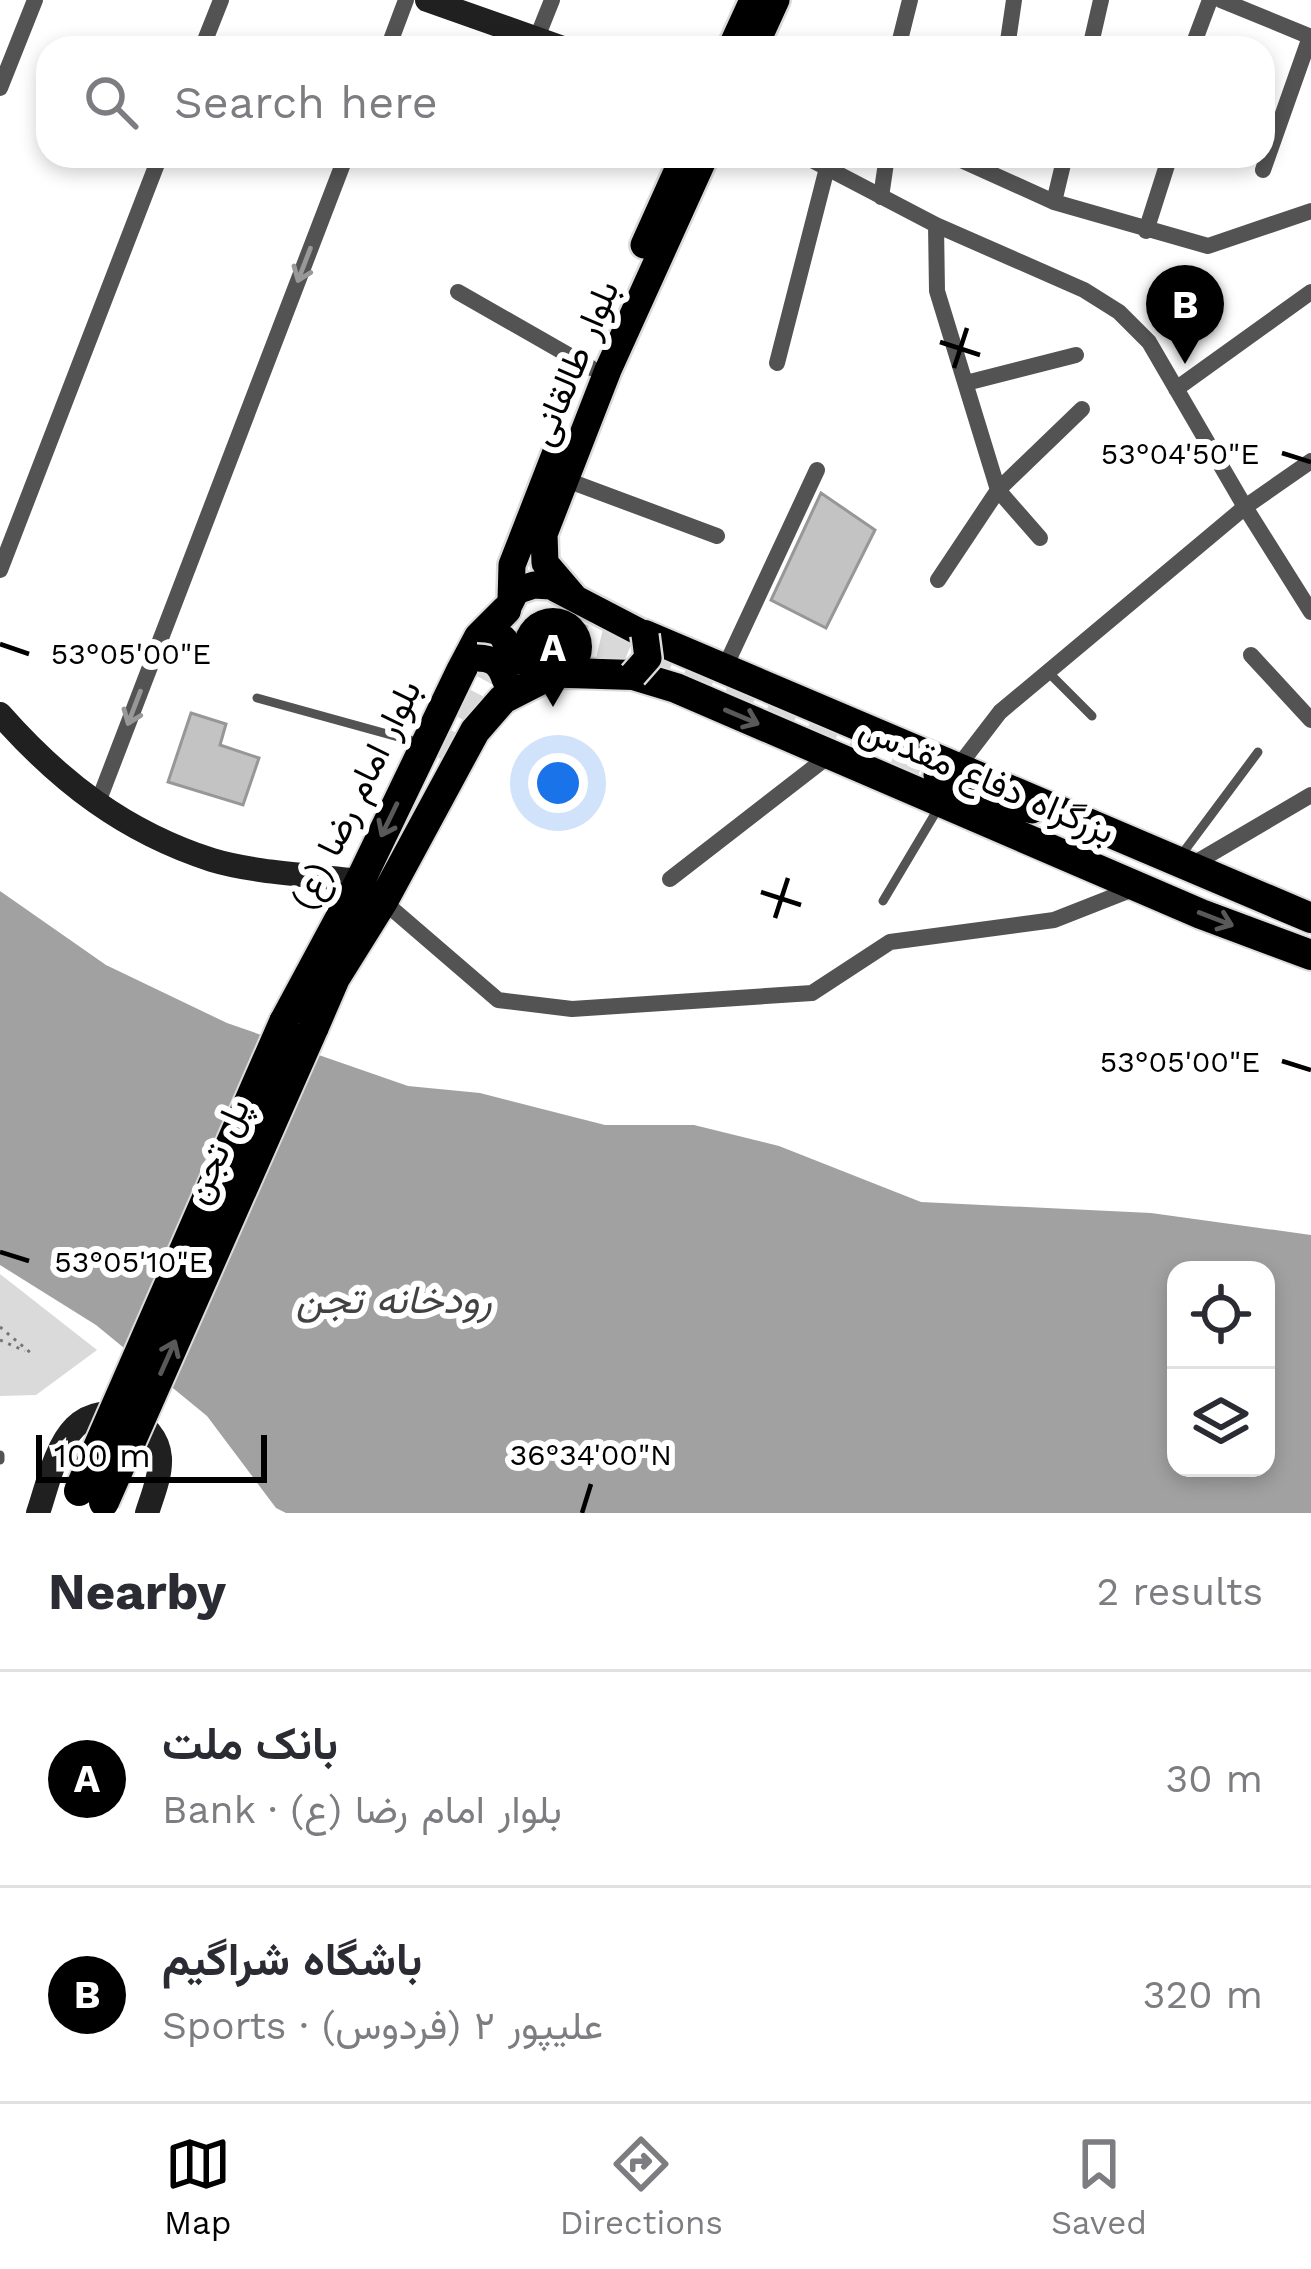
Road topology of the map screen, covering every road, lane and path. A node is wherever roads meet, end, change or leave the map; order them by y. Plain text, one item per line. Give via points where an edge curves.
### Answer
1 (35, 0) edge
2 (220, 0) edge
3 (406, 0) edge
4 (427, 0) edge
5 (552, 0) edge
6 (753, 0) edge
7 (776, 0) edge
8 (910, 0) edge
9 (1014, 0) edge
10 (1101, 0) edge
11 (1210, 0) edge
12 (1221, 0) edge
13 (206, 36) edge
14 (392, 36) edge
15 (525, 36) edge
16 (538, 36) edge
17 (736, 36) edge
18 (760, 36) edge
19 (901, 36) edge
20 (1009, 36) edge
21 (1093, 36) edge
22 (1196, 36) edge
23 (1310, 37) edge
24 (0, 88) edge
25 (1275, 136) edge
26 (155, 168) edge
27 (341, 168) edge
28 (679, 168) edge
29 (700, 168) edge
30 (827, 168) joint
31 (885, 168) edge
32 (980, 168) edge
33 (1062, 168) edge
34 (1166, 168) edge
35 (880, 197) junction
36 (1054, 202) junction
37 (1311, 211) edge
38 (936, 225) junction
39 (1146, 231) junction
40 (458, 292) dead end
41 (1311, 292) edge
42 (1076, 355) dead end
43 (776, 363) dead end
44 (591, 368) junction
45 (966, 383) junction
46 (1177, 389) junction
47 (1082, 409) dead end
48 (1311, 461) edge
49 (817, 470) dead end
50 (564, 479) junction
51 (998, 490) junction
52 (1245, 507) junction
53 (717, 536) dead end
54 (1040, 538) dead end
55 (0, 570) edge
56 (938, 580) dead end
57 (574, 597) junction
58 (1311, 612) edge
59 (507, 648) junction
60 (1251, 655) dead end
61 (656, 662) junction
62 (469, 666) junction
63 (724, 667) junction
64 (1048, 672) junction
65 (552, 674) junction
66 (257, 698) dead end
67 (0, 715) edge
68 (1092, 716) dead end
69 (1311, 720) edge
70 (425, 745) junction
71 (1258, 752) dead end
72 (830, 754) junction
73 (945, 782) junction
74 (1311, 795) edge
75 (97, 806) junction
76 (1183, 864) junction
77 (670, 878) dead end
78 (375, 886) junction
79 (1138, 887) junction
80 (883, 901) dead end
81 (1311, 918) edge
82 (1311, 955) edge
83 (299, 1026) junction
84 (0, 1327) edge
85 (0, 1340) edge
86 (88, 1505) edge
87 (38, 1513) edge
88 (147, 1513) edge

1 - 24 street
2 - 13 street
3 - 14 street
4 - 15 street
5 - 16 street
6 - 17 main road
7 - 18 main road
8 - 19 street
9 - 20 street
10 - 21 street
11 - 22 street
12 - 23 street
23 - 25 street
26 - 55 street
27 -> 75 street
28 - 44 main road, بلوار طالقانی
29 - 50 main road, بلوار طالقانی
30 - 35 street
30 - 43 street
31 - 35 street
32 - 36 street
33 - 36 street
34 - 39 street
35 - 38 street
36 - 39 street
37 - 39 street via 1208,246
38 - 45 street via 937,291
38 - 46 street via 1119,312
40 - 44 street
41 - 46 street
42 - 45 street
44 - 59 main road, بلوار طالقانی via 522,531
45 - 51 street
46 - 52 street
47 - 51 street
48 - 52 street
49 - 63 street
50 - 53 street
50 - 57 main road, بلوار طالقانی via 544,534 545,563
51 - 54 street
51 - 56 street
52 - 58 street
52 - 64 street
57 - 59 main road via 539,584 521,588
57 - 61 main road
59 - 62 main road, bridge via 501,667 488,658
59 - 62 highway, بلوار امام رضا (ع) via 479,637
59 - 65 highway via 531,671
59 - 65 highway, بلوار امام رضا (ع) via 521,687
59 - 78 highway, بلوار امام رضا (ع) via 475,731
60 - 69 street
61 - 63 highway, بزرگراه دفاع مقدس
61 - 65 highway
61 -> 72 highway, بزرگراه دفاع مقدس
62 - 70 highway, بلوار امام رضا (ع)
63 - 73 highway, بزرگراه دفاع مقدس
64 - 68 lane
64 - 73 street via 1000,712
66 - 70 lane
67 - 75 street
70 -> 78 highway, بلوار امام رضا (ع)
71 - 76 lane
72 - 73 highway, بزرگراه دفاع مقدس
72 - 77 street
73 - 76 highway, بزرگراه دفاع مقدس via 1083,821
73 - 79 highway, بزرگراه دفاع مقدس
73 - 80 lane
74 - 76 street
75 - 78 street via 215,861
76 - 81 highway, بزرگراه دفاع مقدس
78 - 79 street via 498,1000 572,1009 812,993 890,942 1054,920
78 - 83 highway, بلوار امام رضا (ع) via 335,978
78 - 83 highway, بلوار امام رضا (ع) via 338,924
79 -> 82 highway, بزرگراه دفاع مقدس
83 - 86 highway, پل تجن, bridge
84 - 85 path via 32,1354
87 - 88 street via 75,1427 117,1412 154,1437 160,1459

